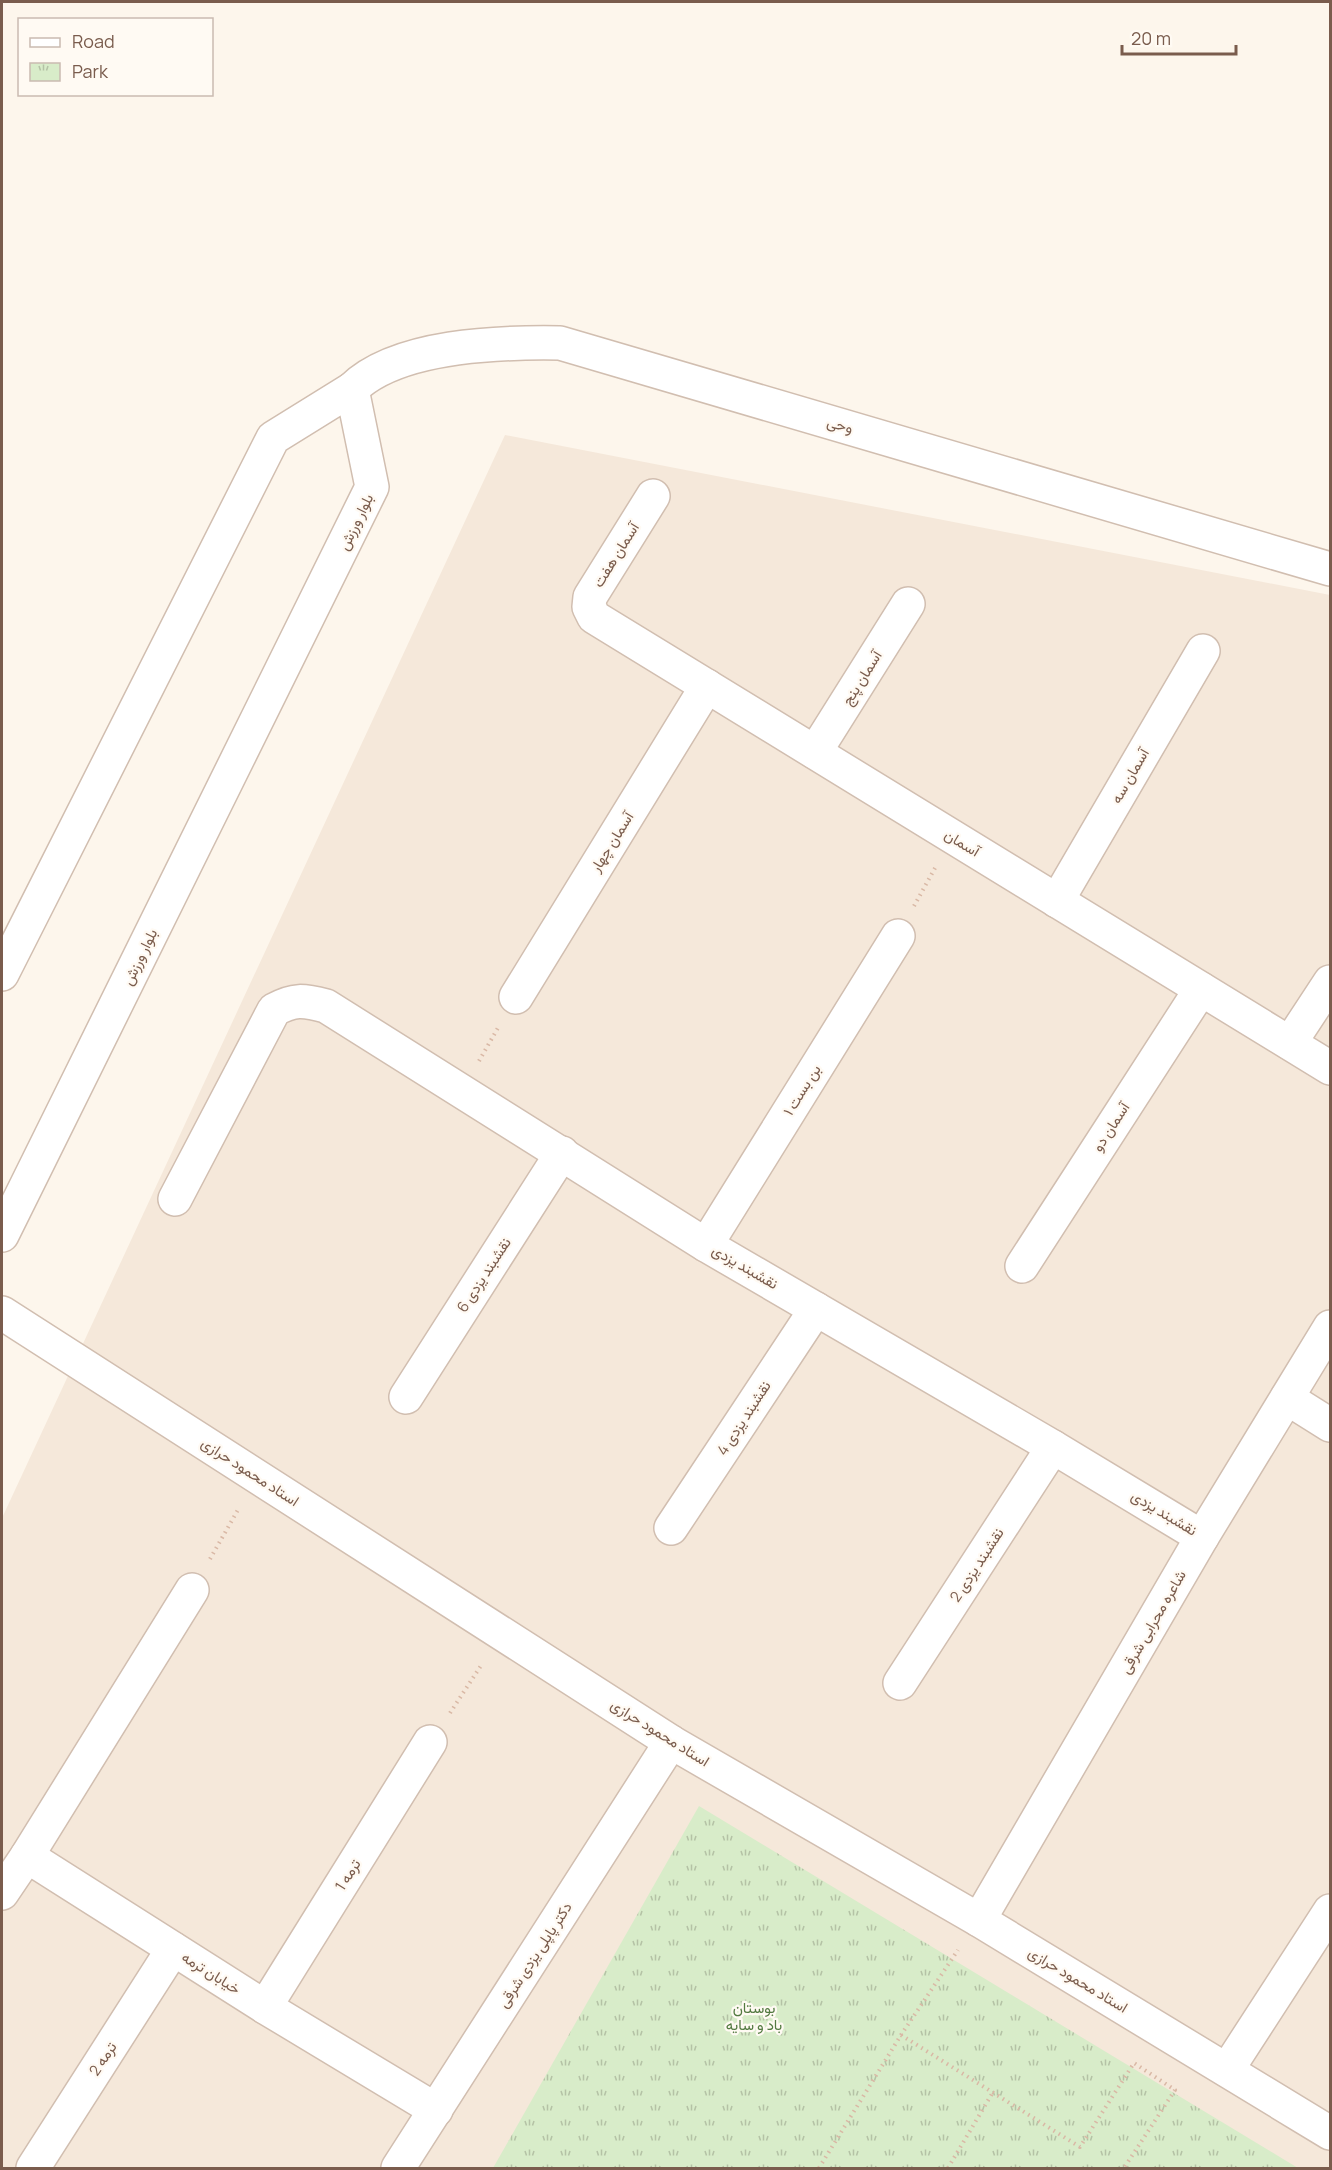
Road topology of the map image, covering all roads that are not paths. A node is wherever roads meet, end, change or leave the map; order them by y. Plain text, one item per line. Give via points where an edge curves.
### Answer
1 (351, 389) junction
2 (654, 496) dead end
3 (1330, 569) edge
4 (908, 604) dead end
5 (594, 617) joint
6 (1203, 651) dead end
7 (707, 686) junction
8 (815, 752) junction
9 (1057, 901) junction
10 (897, 936) road end
11 (2, 974) edge
12 (1330, 982) edge
13 (1201, 989) junction
14 (516, 997) road end
15 (1290, 1043) junction
16 (1330, 1068) edge
17 (562, 1153) junction
18 (175, 1199) dead end
19 (2, 1235) edge
20 (706, 1245) junction
21 (1022, 1266) dead end
22 (816, 1309) junction
23 (2, 1313) edge
24 (1330, 1327) edge
25 (406, 1397) dead end
26 (1287, 1398) junction
27 (1330, 1425) edge
28 (1053, 1447) junction
29 (671, 1528) dead end
30 (1203, 1537) junction
31 (192, 1590) road end
32 (900, 1683) dead end
33 (430, 1742) road end
34 (671, 1742) junction
35 (27, 1856) junction
36 (2, 1893) edge
37 (1330, 1911) edge
38 (979, 1920) junction
39 (173, 1949) junction
40 (265, 2007) junction
41 (1227, 2070) junction
42 (436, 2110) junction
43 (1330, 2133) edge
44 (33, 2169) edge
45 (398, 2169) edge

1 - 3 street, وحی via 380,368 413,357 514,342 560,343
1 - 11 street via 273,438
1 - 19 street, بلوار ورزش via 372,487
2 - 5 street, آسمان هفت via 590,597
4 - 8 street, آسمان پنج
5 - 7 street, آسمان
6 - 9 street, آسمان سه
7 - 8 street, آسمان
7 - 14 street, آسمان چهار
8 - 9 street, آسمان
9 - 13 street, آسمان
10 - 20 street, بن بست ۱
12 - 15 street
13 - 15 street, آسمان
13 - 21 street, آسمان دو
15 - 16 street, آسمان
17 - 18 street, نقشبند یزدی via 326,1006 306,1000 289,1002 274,1010
17 - 20 street, نقشبند یزدی
17 - 25 street, نقشبند یزدی 6
20 - 22 street, نقشبند یزدی
22 - 28 street, نقشبند یزدی
22 - 29 street, نقشبند یزدی 4
23 - 34 street, استاد محمود حرازی
24 - 26 street, شاعره محرابی شرقی
26 - 27 street
26 - 30 street, شاعره محرابی شرقی
28 - 30 street, نقشبند یزدی
28 - 32 street, نقشبند یزدی 2
30 - 38 street, شاعره محرابی شرقی
31 - 35 street
33 - 40 street, ترمه 1
34 - 38 street, استاد محمود حرازی
34 - 42 street, دکتر پاپلی یزدی شرقی
35 - 36 street
35 - 39 street, خیابان ترمه
37 - 41 street
38 - 41 street, استاد محمود حرازی
39 - 40 street, خیابان ترمه
39 - 44 street, ترمه 2
40 - 42 street, خیابان ترمه
41 - 43 street, استاد محمود حرازی
42 - 45 street, دکتر پاپلی یزدی شرقی

